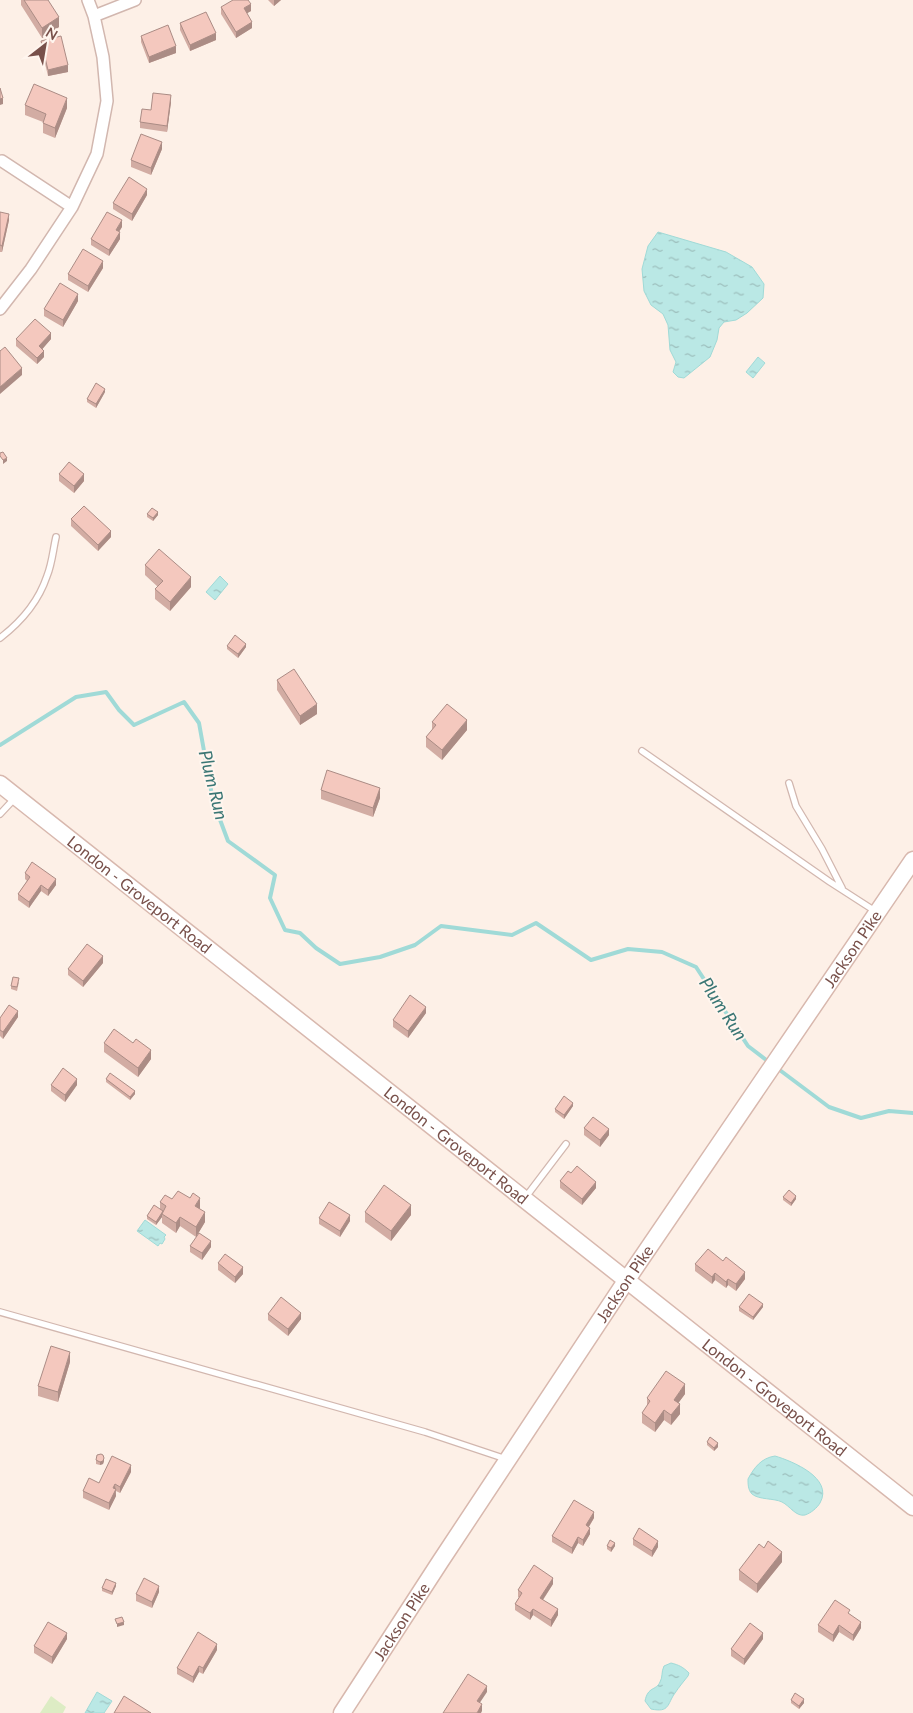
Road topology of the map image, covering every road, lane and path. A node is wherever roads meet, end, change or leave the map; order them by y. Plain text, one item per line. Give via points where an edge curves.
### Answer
1 (88, 0) edge
2 (135, 0) edge
3 (94, 16) junction
4 (2, 161) dead end
5 (72, 207) junction
6 (0, 309) edge
7 (56, 537) dead end
8 (0, 638) edge
9 (642, 752) dead end
10 (789, 784) dead end
11 (8, 790) edge
12 (0, 814) edge
13 (913, 860) edge
14 (843, 890) junction
15 (877, 912) junction
16 (566, 1144) dead end
17 (524, 1199) junction
18 (626, 1281) junction
19 (0, 1312) edge
20 (508, 1459) junction
21 (913, 1507) edge
22 (342, 1713) edge

1 - 3 street
2 - 3 street
3 - 5 street via 103,57 107,101 97,154
4 - 5 street
5 - 6 street
7 - 8 lane via 48,575 38,596 23,617
9 - 14 lane
10 - 14 lane via 796,806
11 - 12 lane
11 - 17 main road, London - Groveport Road
13 - 15 main road, Jackson Pike
14 - 15 lane
15 - 18 main road, Jackson Pike
16 - 17 lane
17 - 18 main road, London - Groveport Road
18 - 20 main road, Jackson Pike
18 - 21 main road, London - Groveport Road
19 - 20 lane via 425,1432
20 - 22 main road, Jackson Pike

